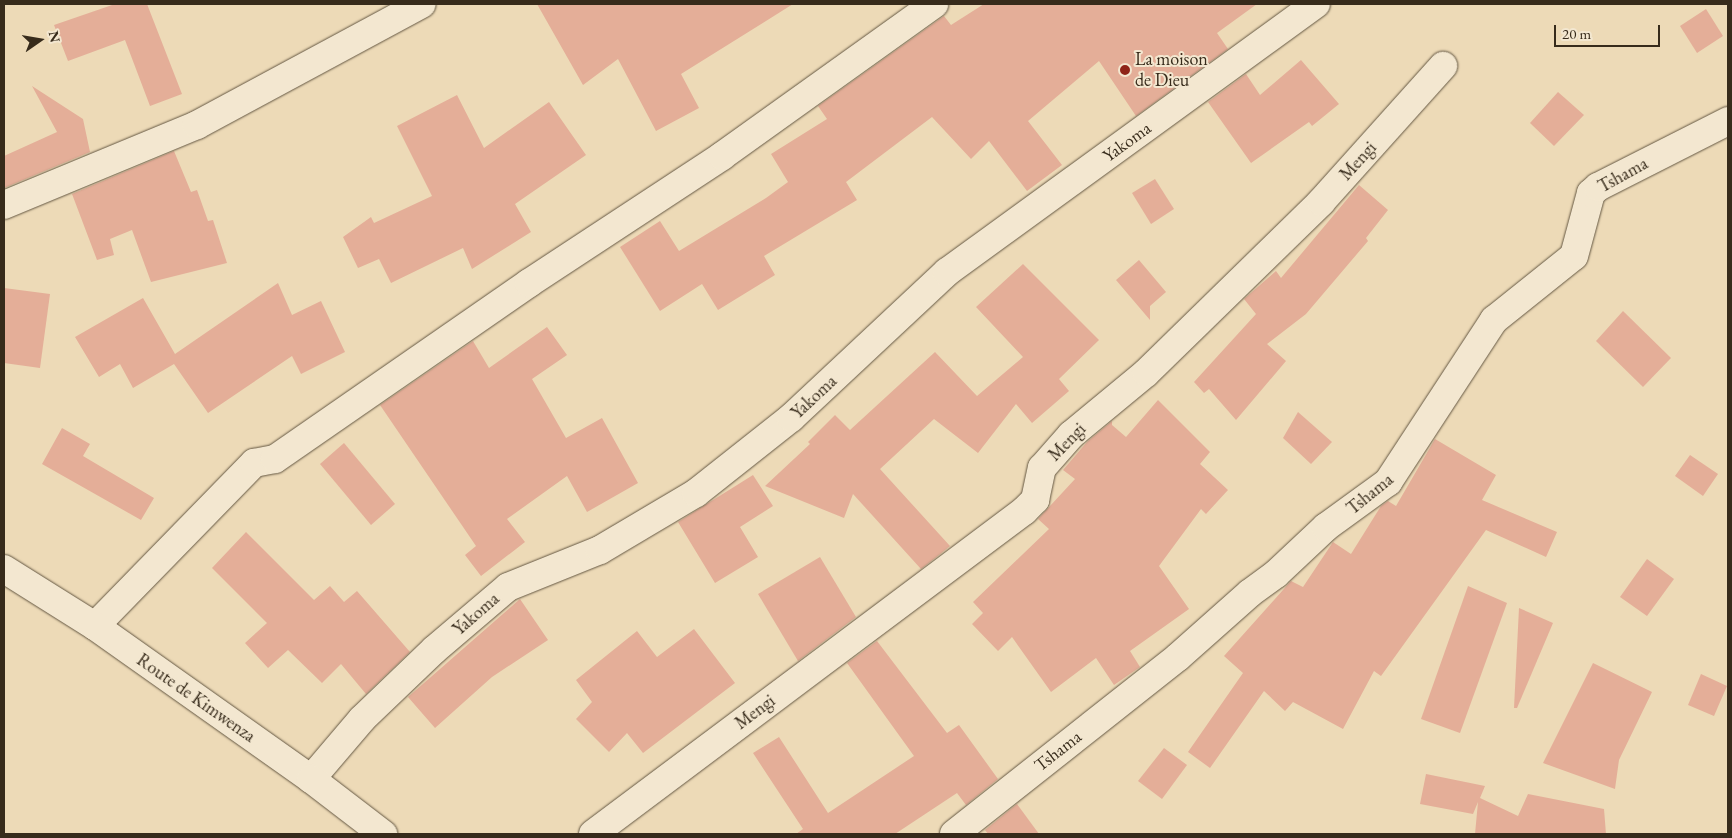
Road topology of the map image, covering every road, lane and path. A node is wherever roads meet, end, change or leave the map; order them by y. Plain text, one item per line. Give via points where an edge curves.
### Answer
1 (422, 4) edge
2 (934, 4) edge
3 (1316, 4) edge
4 (1443, 66) dead end
5 (1728, 122) edge
6 (4, 205) edge
7 (4, 569) edge
8 (95, 626) junction
9 (311, 779) junction
10 (383, 834) edge
11 (593, 834) edge
12 (954, 834) edge

1 - 6 street via 196,125
2 - 8 street via 722,156 275,459 254,463
3 - 9 street, Yakoma via 948,272 792,418 696,493 600,550 508,587 434,650 362,720
4 - 11 street, Mengi via 1321,202 1146,373 1071,435 1042,468 1035,500 1024,511
5 - 12 street, Tshama via 1591,193 1574,256 1494,320 1388,482 1326,527 1178,657
7 - 8 street, Route de Kimwenza
8 - 9 street, Route de Kimwenza
9 - 10 street, Route de Kimwenza

